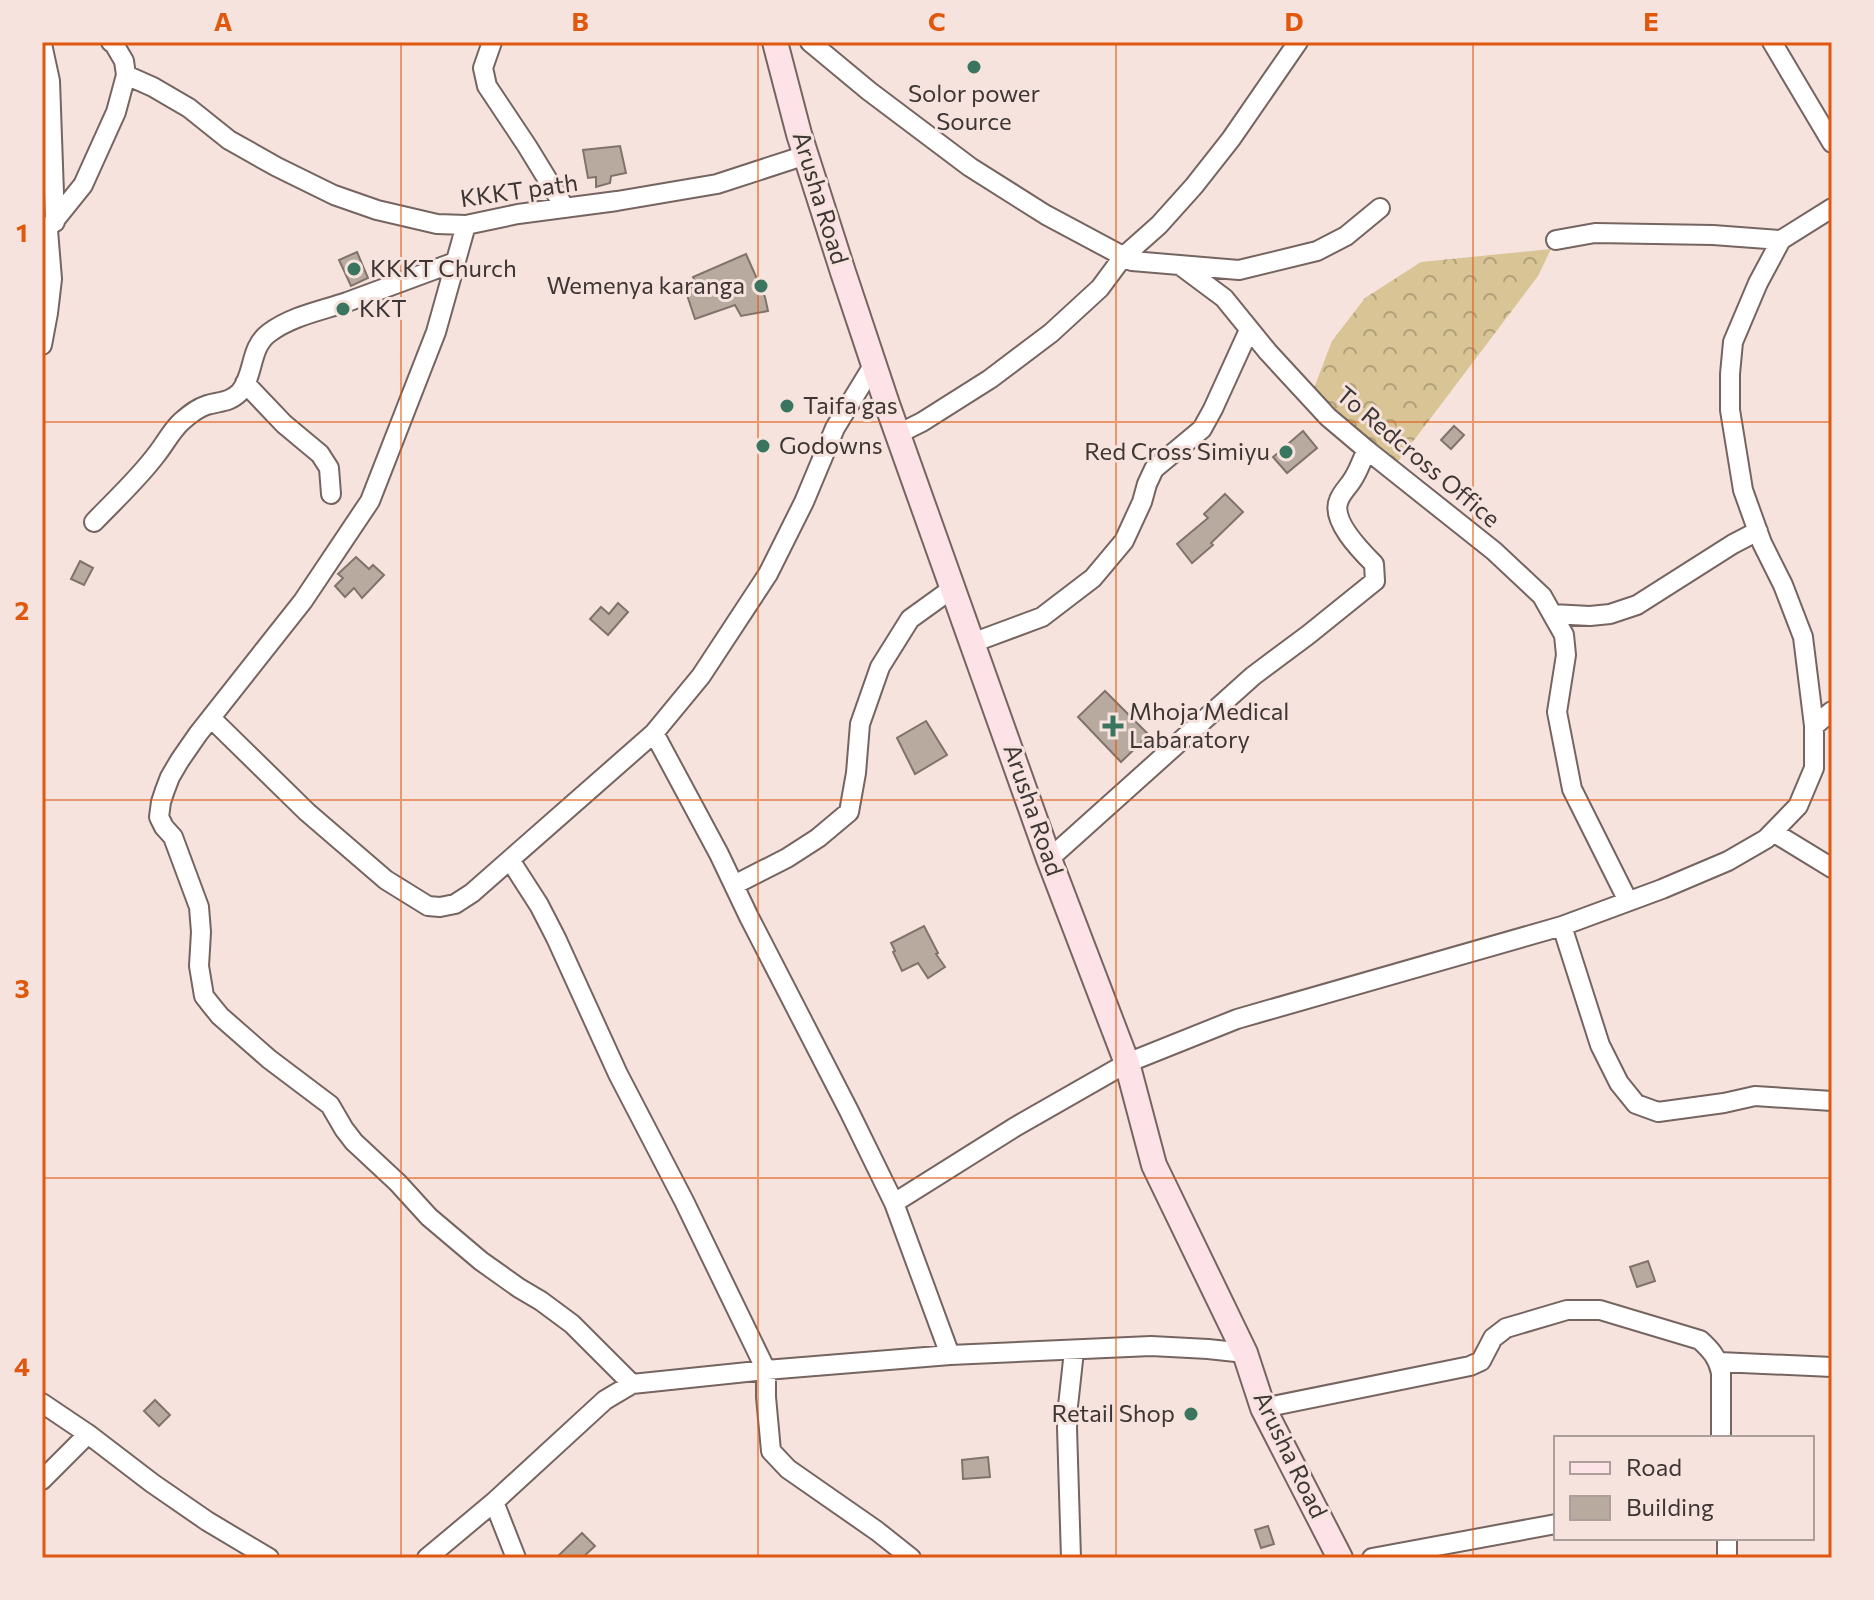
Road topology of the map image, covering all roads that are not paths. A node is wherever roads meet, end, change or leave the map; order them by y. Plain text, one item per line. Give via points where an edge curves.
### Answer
1 (111, 42) edge
2 (492, 42) edge
3 (775, 42) edge
4 (810, 42) edge
5 (1298, 42) edge
6 (1772, 42) edge
7 (42, 44) edge
8 (126, 75) junction
9 (1832, 143) edge
10 (806, 155) junction
11 (565, 208) junction
12 (1380, 208) dead end
13 (1832, 208) edge
14 (1832, 215) edge
15 (466, 225) junction
16 (48, 229) edge
17 (1556, 240) dead end
18 (1781, 240) junction
19 (1123, 257) junction
20 (455, 262) junction
21 (1181, 266) junction
22 (1249, 330) junction
23 (42, 345) edge
24 (874, 364) junction
25 (245, 383) junction
26 (898, 434) junction
27 (1367, 450) junction
28 (331, 494) dead end
29 (94, 522) dead end
30 (1758, 531) junction
31 (953, 588) junction
32 (1552, 614) junction
33 (972, 643) junction
34 (1832, 711) edge
35 (211, 718) junction
36 (1814, 726) junction
37 (654, 733) junction
38 (1773, 832) junction
39 (1049, 859) junction
40 (510, 860) junction
41 (1832, 868) edge
42 (734, 885) junction
43 (1628, 901) junction
44 (1562, 926) junction
45 (1127, 1063) junction
46 (1832, 1101) edge
47 (894, 1203) junction
48 (1074, 1351) junction
49 (1245, 1353) junction
50 (950, 1355) junction
51 (1719, 1362) junction
52 (1832, 1367) edge
53 (766, 1370) junction
54 (632, 1384) junction
55 (42, 1403) edge
56 (1263, 1408) junction
57 (88, 1434) junction
58 (1721, 1436) edge
59 (42, 1480) edge
60 (494, 1502) junction
61 (1554, 1524) edge
62 (269, 1558) edge
63 (427, 1558) edge
64 (516, 1558) edge
65 (911, 1558) edge
66 (1071, 1558) edge
67 (1340, 1558) edge
68 (1372, 1558) edge

1 - 8 street
2 - 11 street via 483,68 487,86
3 - 10 main road, Arusha Road
4 - 19 street via 970,167
5 - 19 street via 1194,186
6 - 9 street
7 - 16 street via 50,81
8 - 15 street, KKKT path via 189,108 229,140 334,195 437,224
8 - 16 street via 116,112 83,185
10 - 11 street, KKKT path via 717,184
10 - 24 main road, Arusha Road
11 - 15 street, KKKT path
12 - 21 street via 1317,251 1239,270
13 - 14 street
13 - 18 street
15 - 20 street
16 - 23 street via 52,279
17 - 18 street via 1595,233
18 - 30 street via 1733,342 1730,374 1730,410 1743,490
19 - 21 street
19 - 26 street via 1100,288 1051,333 990,379
20 - 25 street via 283,324 255,349
20 - 35 street via 436,332 370,501 303,601
21 - 22 street, To Redcross Office via 1224,298
22 - 27 street, To Redcross Office via 1328,417
22 - 33 street via 1202,429 1154,469 1124,541 1093,578 1042,617
24 - 26 main road, Arusha Road
24 - 37 street via 835,428 768,574 701,676
25 - 28 street via 320,454 329,468
25 - 29 street via 233,398 207,405 177,426
26 - 31 main road, Arusha Road
27 - 32 street, To Redcross Office via 1494,551 1542,596
27 - 39 street via 1337,510 1357,547 1374,564 1375,581 1253,676
30 - 32 street via 1637,605 1610,614
30 - 36 street via 1803,637
31 - 33 main road, Arusha Road
31 - 42 street via 910,619 880,667 860,724 849,812 787,858
32 - 43 street, To Redcross Office via 1564,635 1557,712 1572,789
33 - 39 main road, Arusha Road
34 - 36 street
35 - 40 street via 354,854 428,906 455,904
35 - 54 street via 170,777 159,817 173,837 199,907 204,996 269,1059 330,1105 354,1142 443,1230 572,1324
36 - 38 street via 1814,768 1798,806
37 - 40 street
37 - 42 street
38 - 41 street
38 - 43 street via 1728,861
39 - 45 main road, Arusha Road
40 - 53 street via 556,938
42 - 47 street
43 - 44 street
44 - 45 street via 1237,1019
44 - 46 street via 1600,1045 1636,1104 1658,1112 1755,1096
45 - 47 street
45 - 49 main road, Arusha Road via 1154,1165
47 - 50 street
48 - 49 street via 1151,1346
48 - 50 street
48 - 66 street via 1067,1428
49 - 56 main road, Arusha Road
50 - 53 street
51 - 52 street
51 - 56 street via 1700,1340 1600,1310 1567,1310 1506,1328 1493,1338 1481,1361 1470,1366
51 - 58 street
53 - 54 street
53 - 65 street via 771,1451
54 - 60 street via 605,1400
55 - 57 street
56 - 67 main road, Arusha Road
57 - 59 street
57 - 62 street via 207,1521
60 - 63 street
60 - 64 street
61 - 68 street

